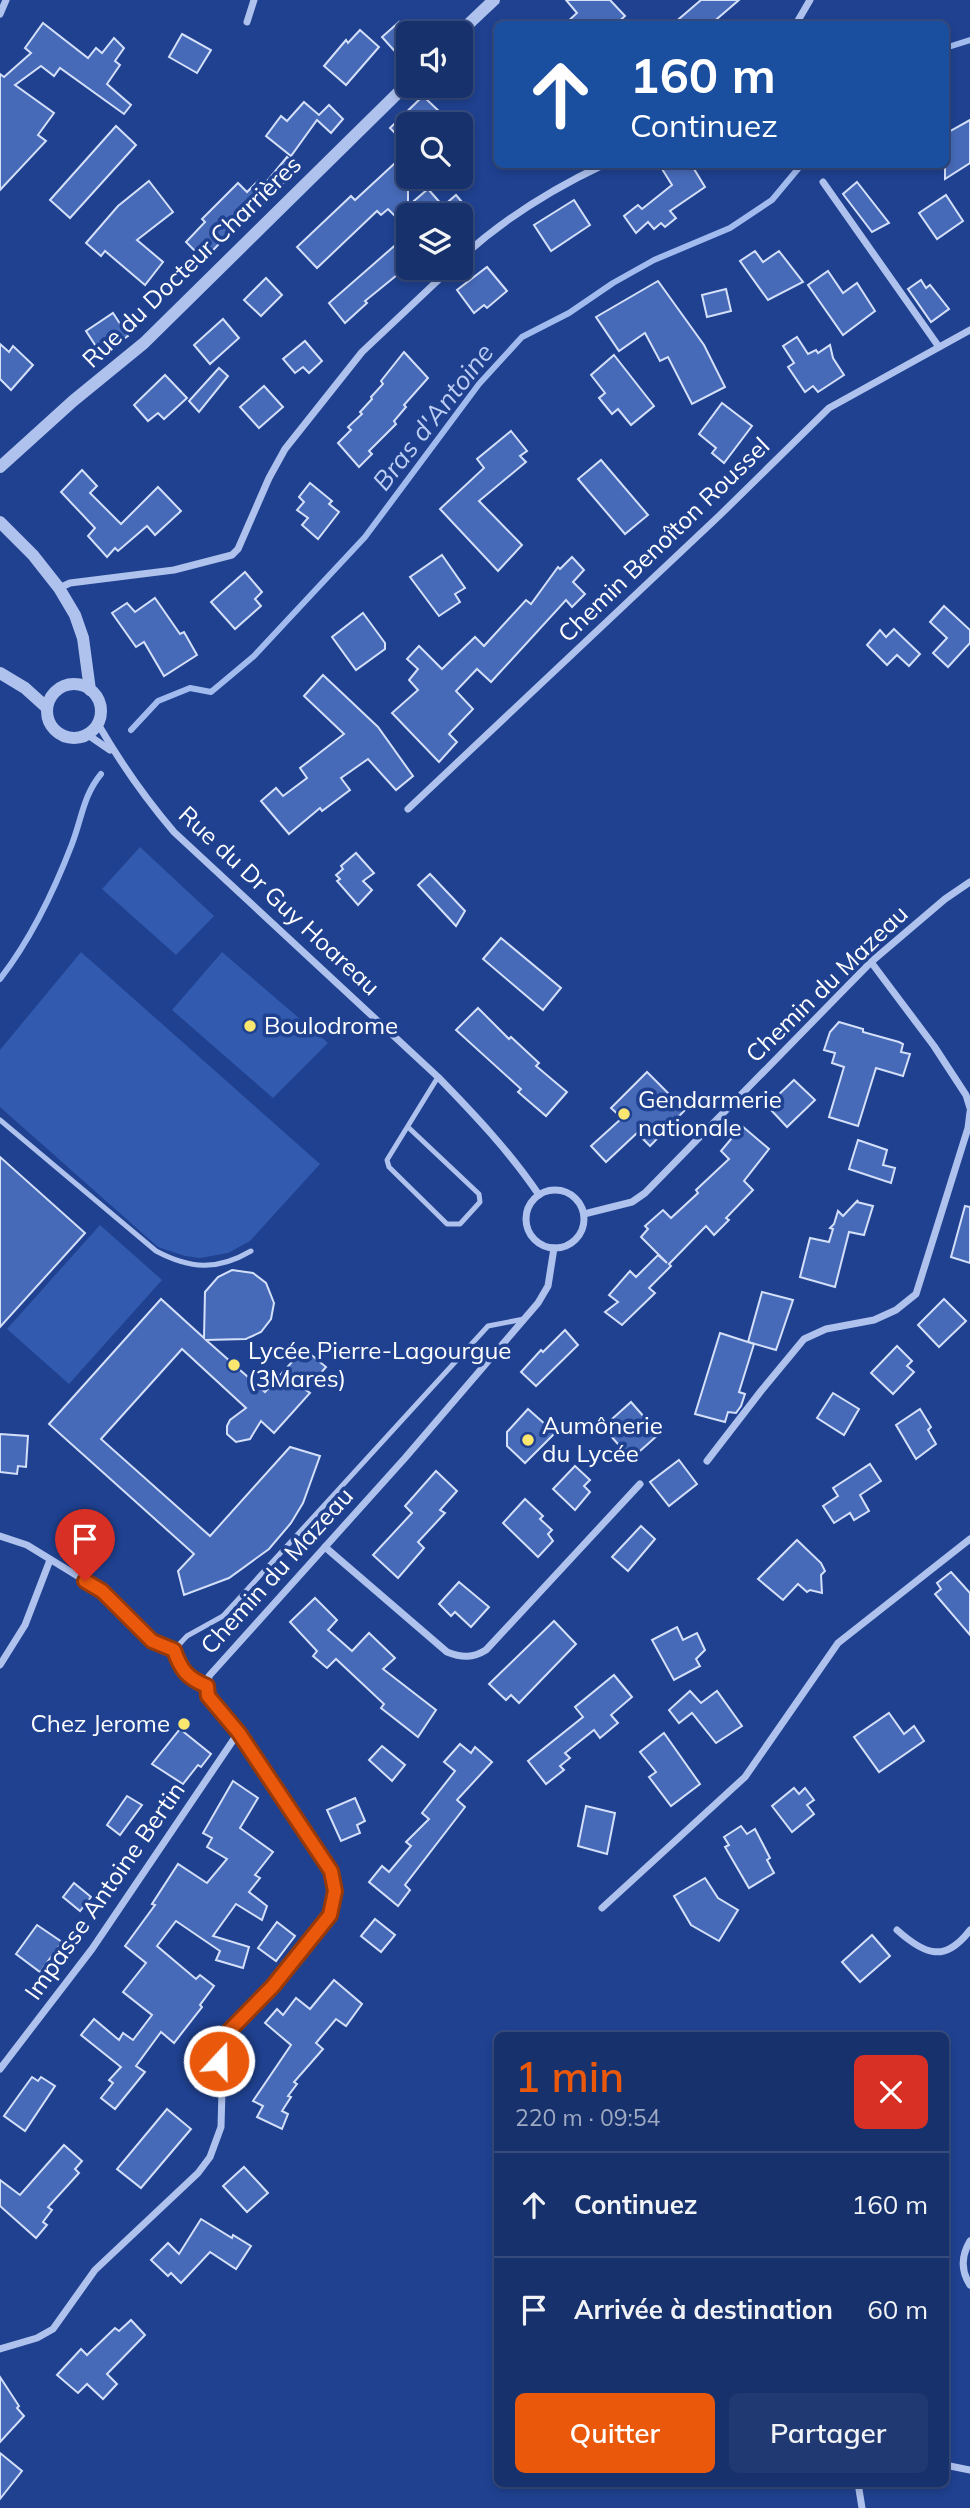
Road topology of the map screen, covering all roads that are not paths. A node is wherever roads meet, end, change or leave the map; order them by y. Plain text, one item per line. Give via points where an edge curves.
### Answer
1 (6, 0) edge
2 (254, 0) edge
3 (810, 0) edge
4 (492, 1) edge
5 (0, 14) edge
6 (471, 21) edge
7 (798, 21) edge
8 (247, 22) dead end
9 (396, 95) edge
10 (598, 168) edge
11 (823, 182) dead end
12 (473, 247) edge
13 (438, 280) edge
14 (970, 330) edge
15 (939, 347) junction
16 (0, 467) edge
17 (0, 522) edge
18 (59, 588) junction
19 (85, 655) junction
20 (0, 673) edge
21 (72, 684) junction
22 (25, 688) junction
23 (90, 690) junction
24 (52, 694) junction
25 (46, 707) junction
26 (98, 724) junction
27 (88, 735) junction
28 (114, 752) junction
29 (408, 809) dead end
30 (970, 882) edge
31 (871, 962) junction
32 (438, 1077) junction
33 (970, 1110) edge
34 (0, 1121) edge
35 (409, 1128) junction
36 (539, 1195) junction
37 (584, 1214) junction
38 (554, 1248) junction
39 (251, 1251) dead end
40 (525, 1319) junction
41 (707, 1461) dead end
42 (640, 1484) dead end
43 (0, 1536) edge
44 (970, 1539) edge
45 (325, 1547) junction
46 (50, 1560) junction
47 (174, 1650) junction
48 (0, 1665) edge
49 (207, 1686) junction
50 (239, 1733) junction
51 (602, 1908) dead end
52 (897, 1930) dead end
53 (970, 1930) edge
54 (0, 2069) edge
55 (970, 2241) edge
56 (970, 2286) edge
57 (0, 2349) edge
58 (949, 2466) edge
59 (970, 2470) edge
60 (859, 2487) edge
61 (862, 2508) edge

1 - 5 street
2 - 8 street
3 - 7 street
4 - 6 street
9 - 16 street, Rue du Docteur Charrières via 144,343
10 - 12 street via 536,201
11 - 15 street
13 - 18 street via 362,352 285,449 232,555 174,570
14 - 15 street, Chemin Benoîton Roussel
15 - 29 street, Chemin Benoîton Roussel via 829,408
17 - 18 street
18 - 19 street via 75,615
19 - 21 street
19 - 23 street
20 - 22 street
21 - 23 street
21 - 24 street
22 - 24 street
22 - 25 street
23 - 26 street via 101,709
24 - 25 street
25 - 27 street via 54,731 71,739
26 - 27 street
26 - 28 street, Rue du Dr Guy Hoareau
27 - 28 street
28 - 32 street, Rue du Dr Guy Hoareau via 174,832
30 - 31 street, Chemin du Mazeau
31 - 33 street via 934,1046 966,1095
31 - 37 street, Chemin du Mazeau via 645,1193 632,1202
32 - 35 lane
32 - 36 street, Rue du Dr Guy Hoareau via 479,1119
33 - 41 street via 916,1294 897,1310 874,1320 826,1329 804,1339
34 - 39 lane via 138,1238 177,1262 212,1265
35 - 35 lane via 387,1160 388,1167 447,1224 460,1224 480,1202 480,1194
36 - 37 street via 555,1190 571,1194
36 - 38 street via 527,1212 527,1227 536,1241
37 - 38 street via 578,1238
38 - 40 street, Chemin du Mazeau via 548,1286
40 - 45 street, Chemin du Mazeau
40 - 47 lane via 488,1326 223,1616 187,1636
42 - 45 street via 478,1655 447,1652
43 - 46 street via 27,1545
44 - 51 street via 838,1643 745,1777
45 - 49 street, Chemin du Mazeau via 218,1665
46 - 47 street via 102,1591 152,1641
46 - 48 street via 26,1625
47 - 49 street via 182,1672
49 - 50 street, Chemin du Mazeau via 208,1696
50 - 54 street, Impasse Antoine Bertin via 92,1949
50 - 57 street, Chemin du Mazeau via 331,1871 335,1891 330,1915 273,1986 230,2030 219,2061 221,2127 210,2157 198,2173 96,2270 53,2329
52 - 53 street via 930,1951 959,1944
55 - 56 street via 963,2259
58 - 59 street
60 - 61 street

